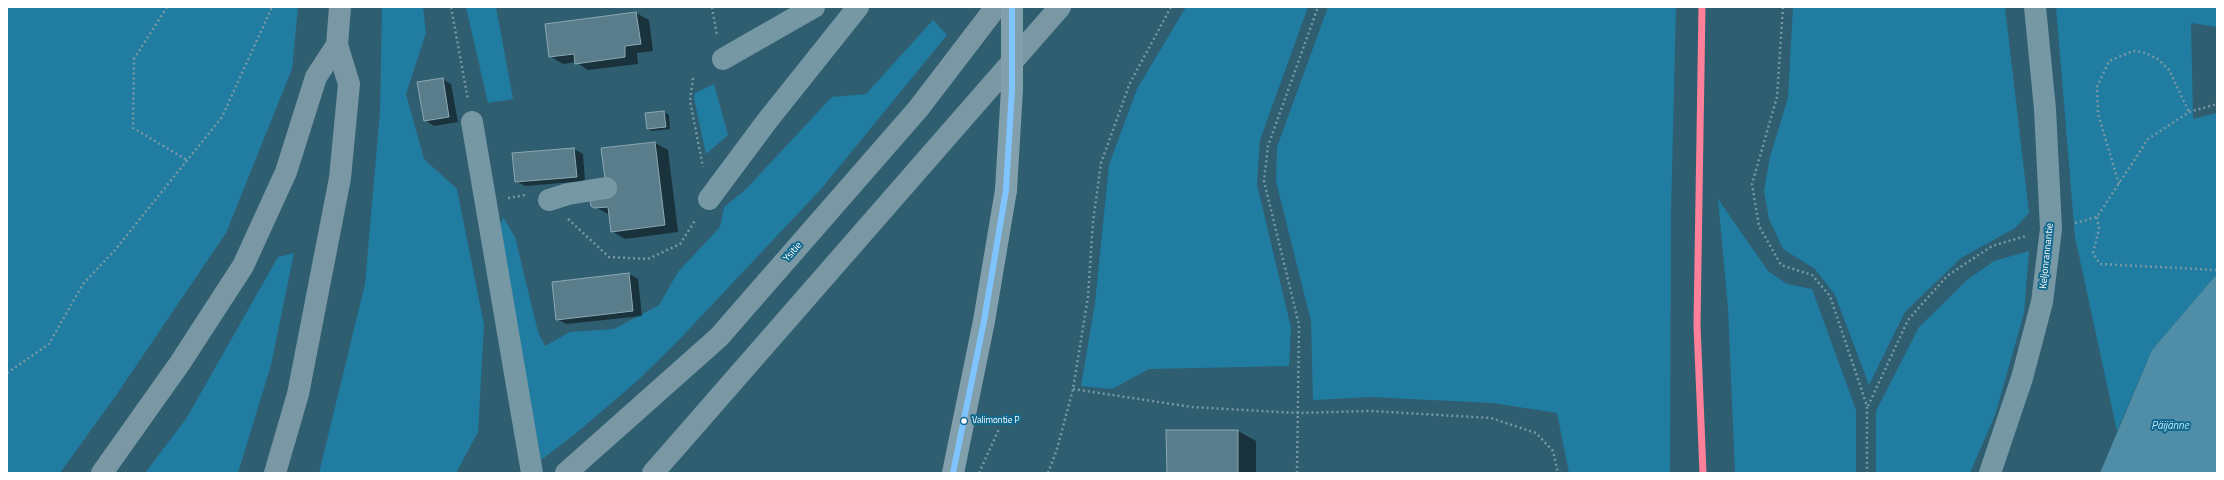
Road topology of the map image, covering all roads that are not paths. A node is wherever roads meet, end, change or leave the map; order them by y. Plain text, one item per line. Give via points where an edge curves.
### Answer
1 (340, 7) edge
2 (814, 7) edge
3 (858, 7) edge
4 (996, 7) edge
5 (1012, 7) edge
6 (1060, 7) edge
7 (2035, 7) edge
8 (337, 45) junction
9 (723, 59) dead end
10 (472, 122) road end
11 (606, 188) dead end
12 (709, 199) road end
13 (549, 200) road end
14 (102, 473) edge
15 (275, 473) edge
16 (532, 473) edge
17 (566, 473) edge
18 (653, 473) edge
19 (953, 473) edge
20 (1990, 473) edge

1 - 8 highway
2 - 9 street
3 - 12 street
4 - 17 highway, Ysitie via 918,109 719,337
5 - 19 main road, bridge via 1012,89 1006,190 984,321
6 - 18 highway
7 - 20 street, Keljonrannantie via 2045,108 2051,229 2042,302 2022,378
8 - 14 highway via 316,77 286,172 243,266 180,363
8 - 15 highway via 349,84 340,178 298,394
10 - 16 street
11 - 13 street

